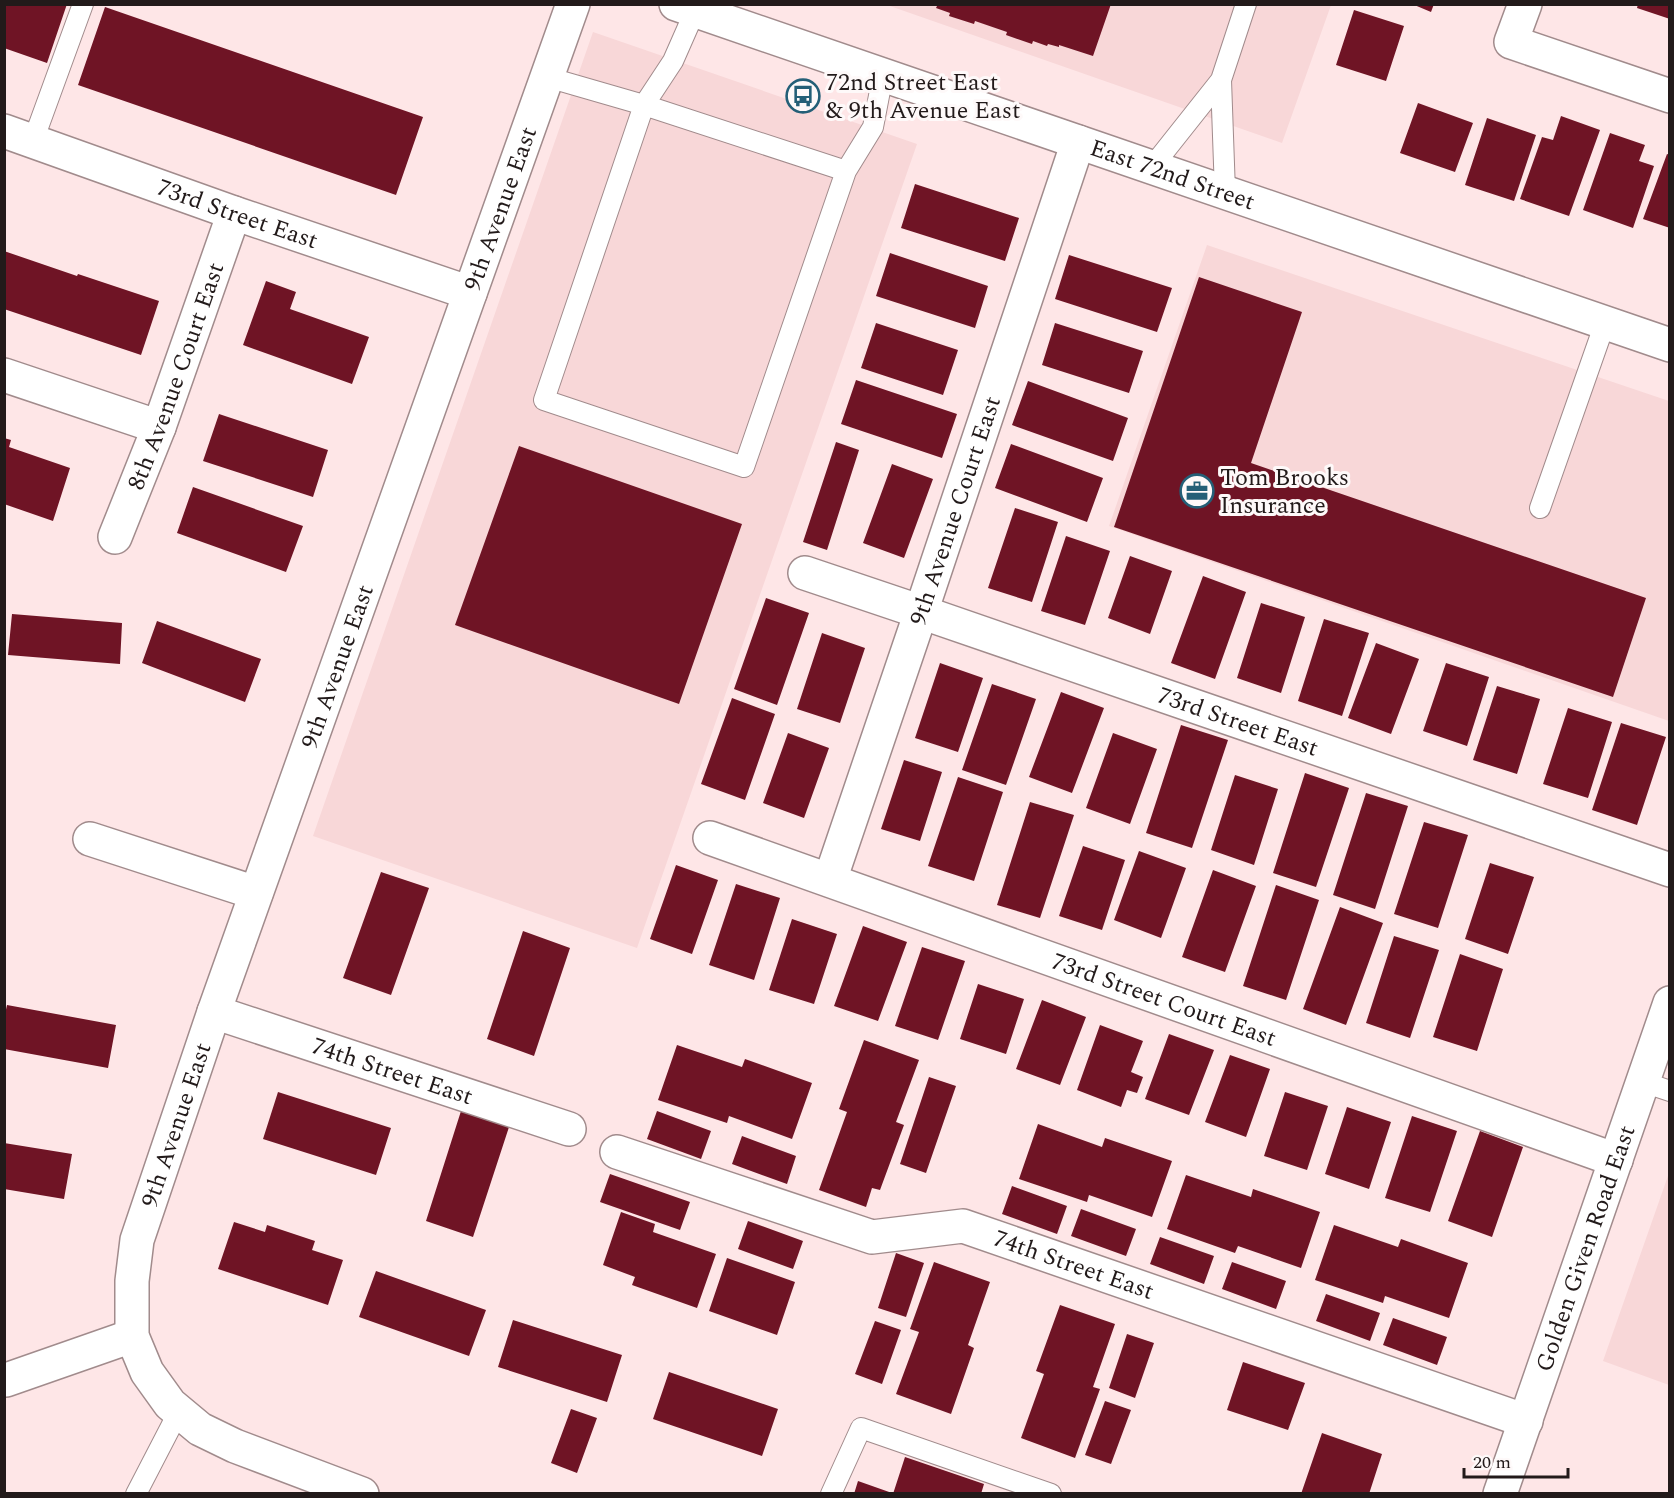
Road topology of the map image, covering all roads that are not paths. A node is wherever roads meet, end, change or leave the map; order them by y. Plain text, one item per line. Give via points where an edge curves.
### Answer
1 (83, 4) edge
2 (573, 4) edge
3 (1246, 4) edge
4 (1525, 4) edge
5 (686, 8) edge
6 (883, 75) junction
7 (547, 77) junction
8 (1221, 80) junction
9 (1670, 96) edge
10 (644, 105) junction
11 (19, 136) edge
12 (1078, 142) junction
13 (1152, 167) junction
14 (846, 171) junction
15 (1225, 192) junction
16 (234, 213) junction
17 (470, 293) junction
18 (1605, 323) junction
19 (1670, 345) edge
20 (4, 375) edge
21 (159, 427) junction
22 (1540, 508) dead end
23 (115, 537) dead end
24 (805, 573) dead end
25 (921, 612) junction
26 (90, 838) dead end
27 (710, 838) dead end
28 (1670, 870) edge
29 (830, 880) junction
30 (256, 893) junction
31 (1670, 1003) edge
32 (214, 1012) junction
33 (1656, 1086) edge
34 (570, 1129) dead end
35 (617, 1152) dead end
36 (1616, 1160) junction
37 (132, 1336) junction
38 (6, 1380) edge
39 (179, 1411) junction
40 (1526, 1420) junction
41 (136, 1494) edge
42 (362, 1494) edge
43 (831, 1494) edge
44 (1051, 1494) edge
45 (1500, 1494) edge

1 - 11 lane
2 - 7 street, 9th Avenue East
3 - 8 lane
4 - 9 street via 1511,42
5 - 6 street, East 72nd Street
5 - 10 lane via 673,61
6 - 12 street, East 72nd Street
6 - 14 lane via 873,127
7 - 10 lane
7 - 17 street, 9th Avenue East
8 - 13 lane
8 - 15 lane
10 - 14 lane
10 - 14 lane via 544,400 744,467
11 - 16 street, 73rd Street East
12 - 13 street, East 72nd Street
12 - 25 street, 9th Avenue Court East
13 - 15 street, East 72nd Street
15 - 18 street, East 72nd Street
16 - 17 street, 73rd Street East
16 - 21 street, 8th Avenue Court East
17 - 30 street, 9th Avenue East
18 - 19 street, East 72nd Street
18 - 22 lane
20 - 21 street
21 - 23 street, 8th Avenue Court East
24 - 25 street, 73rd Street East
25 - 28 street, 73rd Street East
25 - 29 street, 9th Avenue Court East
26 - 30 street
27 - 29 street, 73rd Street Court East
29 - 36 street, 73rd Street Court East
30 - 32 street, 9th Avenue East
31 - 33 street, Golden Given Road East
32 - 34 street, 74th Street East
32 - 37 street, 9th Avenue East via 137,1240
33 - 36 street, Golden Given Road East
35 - 40 street, 74th Street East via 872,1237 963,1226
36 - 40 street, Golden Given Road East
37 - 38 street
37 - 39 street via 147,1372
39 - 41 lane
39 - 42 street via 200,1429 235,1446
40 - 45 street, Golden Given Road East
43 - 44 lane via 861,1428

